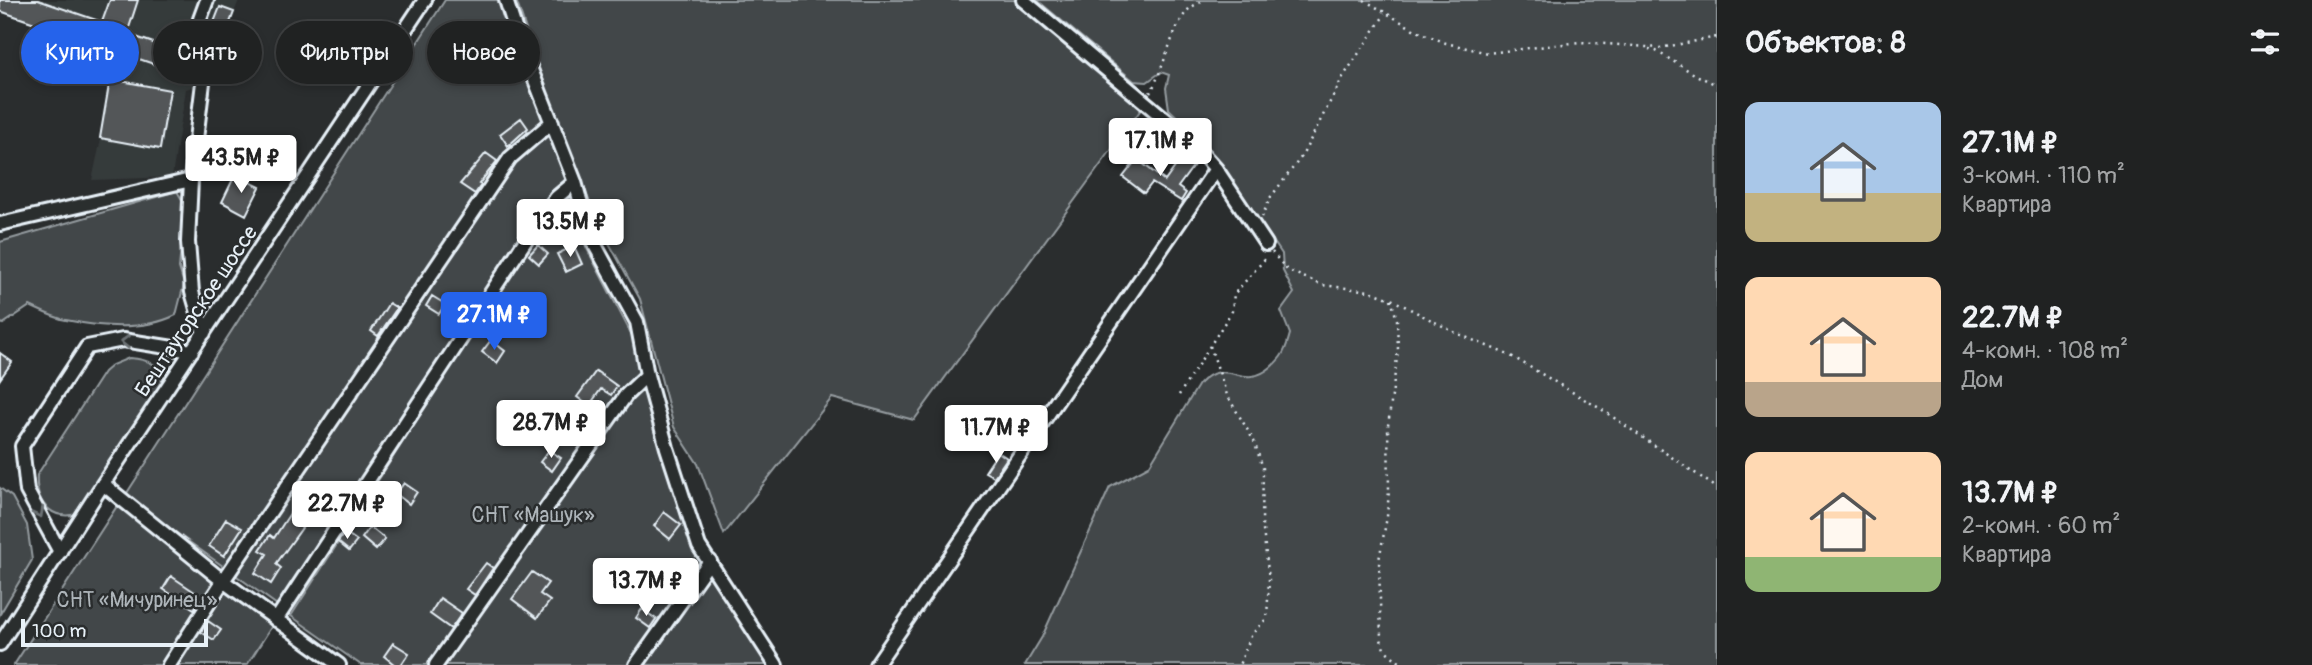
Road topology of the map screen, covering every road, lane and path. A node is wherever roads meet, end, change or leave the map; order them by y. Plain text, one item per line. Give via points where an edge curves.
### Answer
1 (207, 0) edge
2 (425, 0) edge
3 (506, 0) edge
4 (1023, 0) edge
5 (1204, 0) edge
6 (1364, 0) edge
7 (1385, 14) junction
8 (1717, 37) edge
9 (1642, 48) junction
10 (1717, 85) edge
11 (1144, 102) junction
12 (552, 122) junction
13 (1216, 169) junction
14 (191, 180) junction
15 (575, 182) junction
16 (1260, 221) dead end
17 (0, 224) edge
18 (1266, 244) junction
19 (1391, 299) junction
20 (204, 333) junction
21 (1210, 346) junction
22 (192, 351) junction
23 (647, 375) junction
24 (1179, 395) dead end
25 (103, 484) junction
26 (1717, 488) edge
27 (60, 552) junction
28 (710, 561) junction
29 (223, 581) junction
30 (276, 620) junction
31 (0, 644) edge
32 (169, 665) edge
33 (340, 665) edge
34 (436, 665) edge
35 (636, 665) edge
36 (776, 665) edge
37 (876, 665) edge
38 (1239, 665) edge
39 (1403, 665) edge

1 - 14 street via 200,19 207,50
2 - 20 street, Бештаугорское шоссе
3 - 12 street
4 - 11 street
5 - 11 path via 1190,8 1179,24 1159,78
6 - 7 path
7 - 9 path via 1446,43 1488,53 1580,42
7 - 16 path
8 - 9 path
9 - 10 path via 1656,51
11 - 13 street via 1190,140
12 - 15 street
12 - 29 street via 510,158
13 - 18 street
13 - 37 street
14 - 17 street
14 - 20 street via 188,242 192,292
15 - 23 street via 590,236 637,323
15 - 30 street via 538,220
18 - 19 path via 1287,270 1322,285 1370,291
18 - 21 path via 1264,260 1234,294 1232,311
19 - 26 path via 1511,356 1601,409
19 - 39 path via 1398,349 1388,426 1387,517 1379,560 1381,639 1384,649
20 - 22 street, Бештаугорское шоссе
21 - 24 path
21 - 38 path via 1227,395 1254,441 1262,468 1268,618 1252,634
22 - 25 street, Бештаугорское шоссе
22 -> 27 street via 123,340 87,347 22,446 27,491
23 - 28 street via 699,546
23 - 34 street via 626,395
25 - 27 street, Бештаугорское шоссе
25 - 29 street
27 - 31 street, Бештаугорское шоссе
28 - 35 street
28 - 36 street
29 - 30 street
29 - 32 street
30 - 33 street

